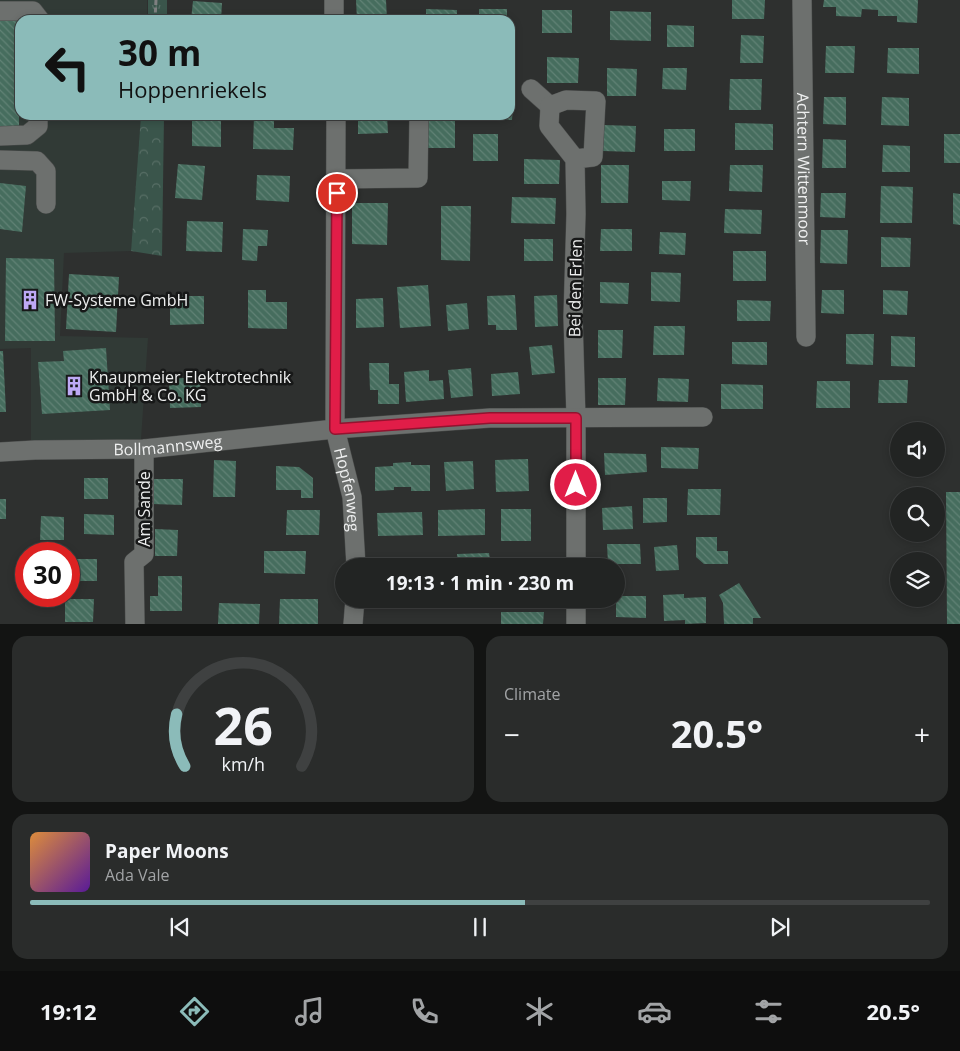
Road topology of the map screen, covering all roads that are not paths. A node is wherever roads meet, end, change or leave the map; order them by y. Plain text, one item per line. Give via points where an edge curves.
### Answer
1 (334, 0) edge
2 (802, 0) edge
3 (0, 11) edge
4 (36, 15) edge
5 (334, 15) edge
6 (531, 89) dead end
7 (550, 106) junction
8 (38, 120) edge
9 (336, 120) edge
10 (419, 120) edge
11 (0, 136) edge
12 (575, 159) junction
13 (0, 160) edge
14 (337, 179) junction
15 (46, 204) dead end
16 (806, 337) dead end
17 (703, 417) dead end
18 (576, 418) junction
19 (335, 429) junction
20 (144, 449) junction
21 (0, 452) edge
22 (356, 558) edge
23 (576, 558) edge
24 (354, 608) edge
25 (576, 608) edge
26 (135, 624) edge
27 (353, 624) edge
28 (576, 624) edge

1 - 5 street
2 - 16 street, Achtern Wittenmoor
3 - 4 street via 33,10
6 - 7 street
7 - 12 street via 549,126
7 - 12 street via 566,100 596,101 593,157
8 - 11 street via 38,126 27,135
9 - 14 street, Hopfenweg
10 - 14 street via 418,178
12 - 18 street, Bei den Erlen via 573,317
13 - 15 street via 37,161 46,171
14 - 19 street, Hopfenweg
17 - 18 street, Bollmannsweg
18 - 19 street, Bollmannsweg via 490,418
18 - 23 street, Bei den Erlen
19 - 20 street, Bollmannsweg
19 - 22 street, Hopfenweg via 352,497
20 - 21 street, Bollmannsweg
20 - 26 street, Am Sande via 144,554 134,562
24 - 27 street
25 - 28 street

